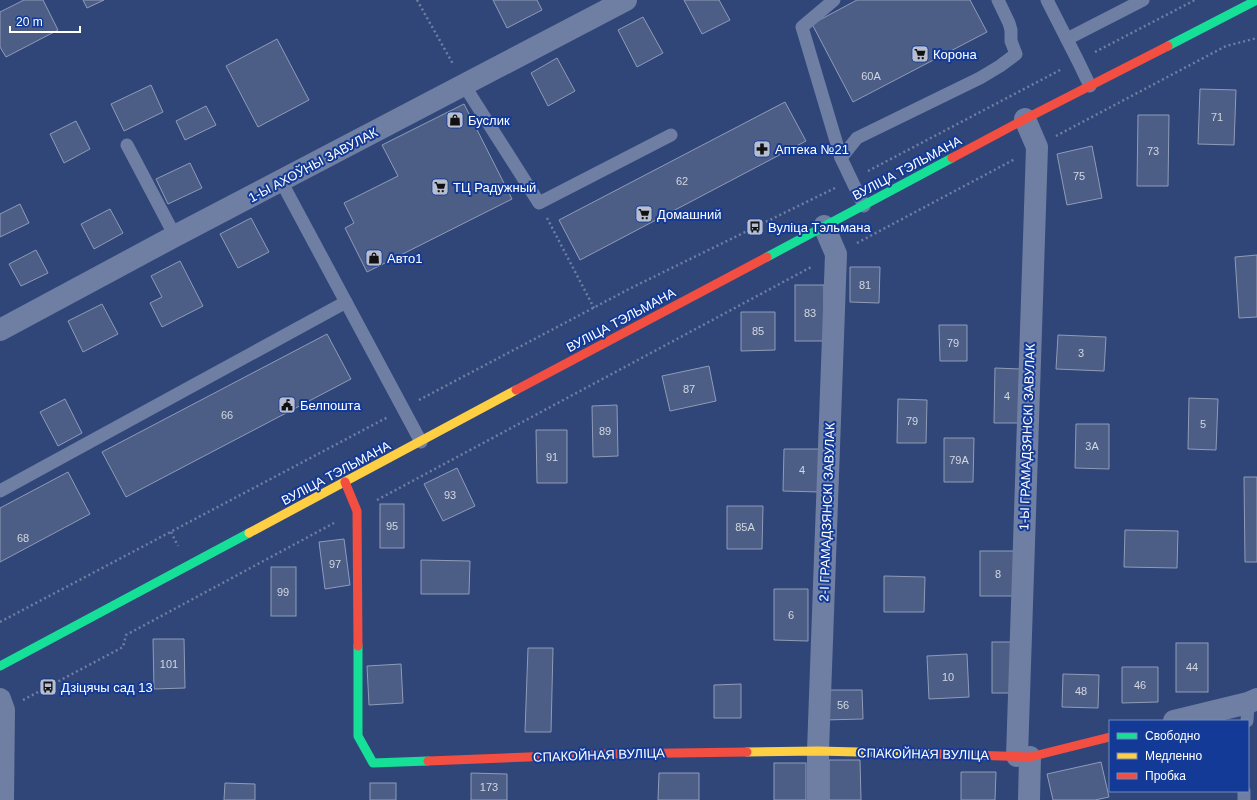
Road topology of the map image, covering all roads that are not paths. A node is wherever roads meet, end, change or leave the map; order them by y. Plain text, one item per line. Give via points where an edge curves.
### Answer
1 (626, 0) edge
2 (834, 0) edge
3 (998, 0) edge
4 (1046, 0) edge
5 (1142, 0) edge
6 (1257, 0) edge
7 (1067, 39) junction
8 (464, 85) junction
9 (1090, 86) junction
10 (1025, 119) junction
11 (670, 135) dead end
12 (127, 144) dead end
13 (841, 158) junction
14 (281, 181) junction
15 (864, 206) junction
16 (824, 226) junction
17 (175, 236) junction
18 (346, 302) junction
19 (0, 330) edge
20 (421, 442) junction
21 (345, 482) junction
22 (0, 491) edge
23 (0, 666) edge
24 (2, 705) edge
25 (1251, 708) edge
26 (1180, 720) edge
27 (1109, 737) edge
28 (818, 751) junction
29 (1024, 756) junction
30 (3, 800) edge
31 (818, 800) edge
32 (1029, 800) edge

1 - 8 street, 1-Ы АХОЎНЫ ЗАВУЛАК
2 - 13 lane via 802,27
3 - 13 lane via 1009,23 1011,41 1016,54 980,78 857,138
4 - 7 lane
5 - 7 lane
6 - 9 main road, ВУЛІЦА ТЭЛЬМАНА
7 - 9 lane
8 - 11 lane via 539,203
8 - 14 street, 1-Ы АХОЎНЫ ЗАВУЛАК
9 - 10 main road, ВУЛІЦА ТЭЛЬМАНА
10 - 15 main road, ВУЛІЦА ТЭЛЬМАНА
10 - 29 street, 1-Ы ГРАМАДЗЯНСКІ ЗАВУЛАК via 1037,147
12 - 17 lane
13 - 15 lane
14 - 17 street, 1-Ы АХОЎНЫ ЗАВУЛАК
14 - 18 lane
15 - 16 main road, ВУЛІЦА ТЭЛЬМАНА
16 - 20 main road, ВУЛІЦА ТЭЛЬМАНА
16 - 28 street, 2-І ГРАМАДЗЯНСКІ ЗАВУЛАК via 836,254
17 - 19 street, 1-Ы АХОЎНЫ ЗАВУЛАК
18 - 20 lane
18 - 22 lane
20 - 21 main road, ВУЛІЦА ТЭЛЬМАНА
21 - 23 main road, ВУЛІЦА ТЭЛЬМАНА
21 - 28 main road, СПАКОЙНАЯ ВУЛІЦА via 357,511 358,736 373,763 605,754
24 - 30 street
25 - 26 street
27 - 29 main road, СПАКОЙНАЯ ВУЛІЦА
28 - 29 main road, СПАКОЙНАЯ ВУЛІЦА
28 - 31 street, 2-І ГРАМАДЗЯНСКІ ЗАВУЛАК
29 - 32 street, 1-Ы ГРАМАДЗЯНСКІ ЗАВУЛАК

